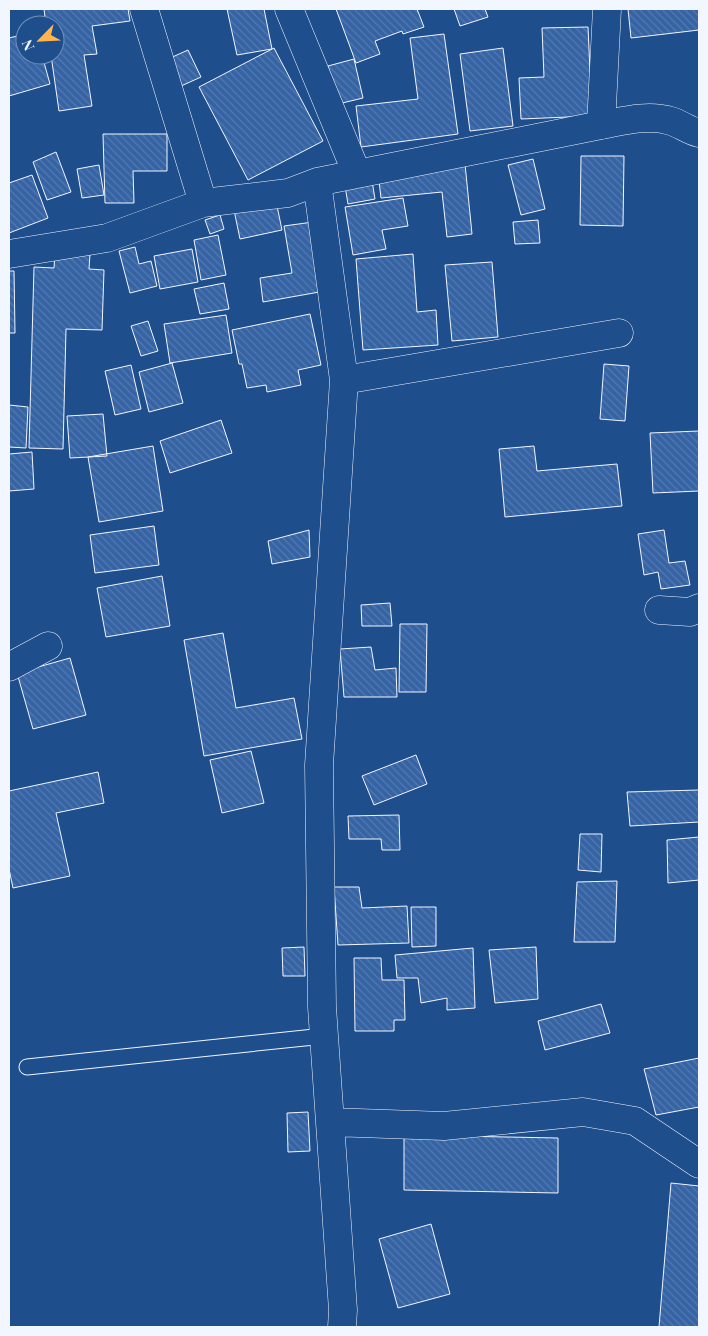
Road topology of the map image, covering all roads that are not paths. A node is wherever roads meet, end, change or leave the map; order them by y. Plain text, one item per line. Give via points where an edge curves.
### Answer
1 (144, 9) edge
2 (289, 9) edge
3 (607, 9) edge
4 (601, 125) junction
5 (699, 133) edge
6 (357, 174) junction
7 (317, 182) junction
8 (203, 203) junction
9 (9, 254) edge
10 (619, 333) dead end
11 (344, 380) junction
12 (699, 608) edge
13 (659, 610) dead end
14 (48, 646) dead end
15 (9, 667) edge
16 (324, 1036) junction
17 (27, 1067) dead end
18 (330, 1122) junction
19 (699, 1164) edge
20 (342, 1327) edge

1 - 8 street
2 - 6 street
3 - 4 street
4 - 5 street via 642,118 671,121
4 - 6 street
6 - 7 street
7 - 8 street via 288,193
7 - 11 street
8 - 9 street via 107,238
10 - 11 street
11 - 16 street via 319,765
12 - 13 street via 690,612
14 - 15 street
16 - 17 lane
16 - 18 street
18 - 19 street via 444,1126 583,1112 635,1121
18 - 20 street

